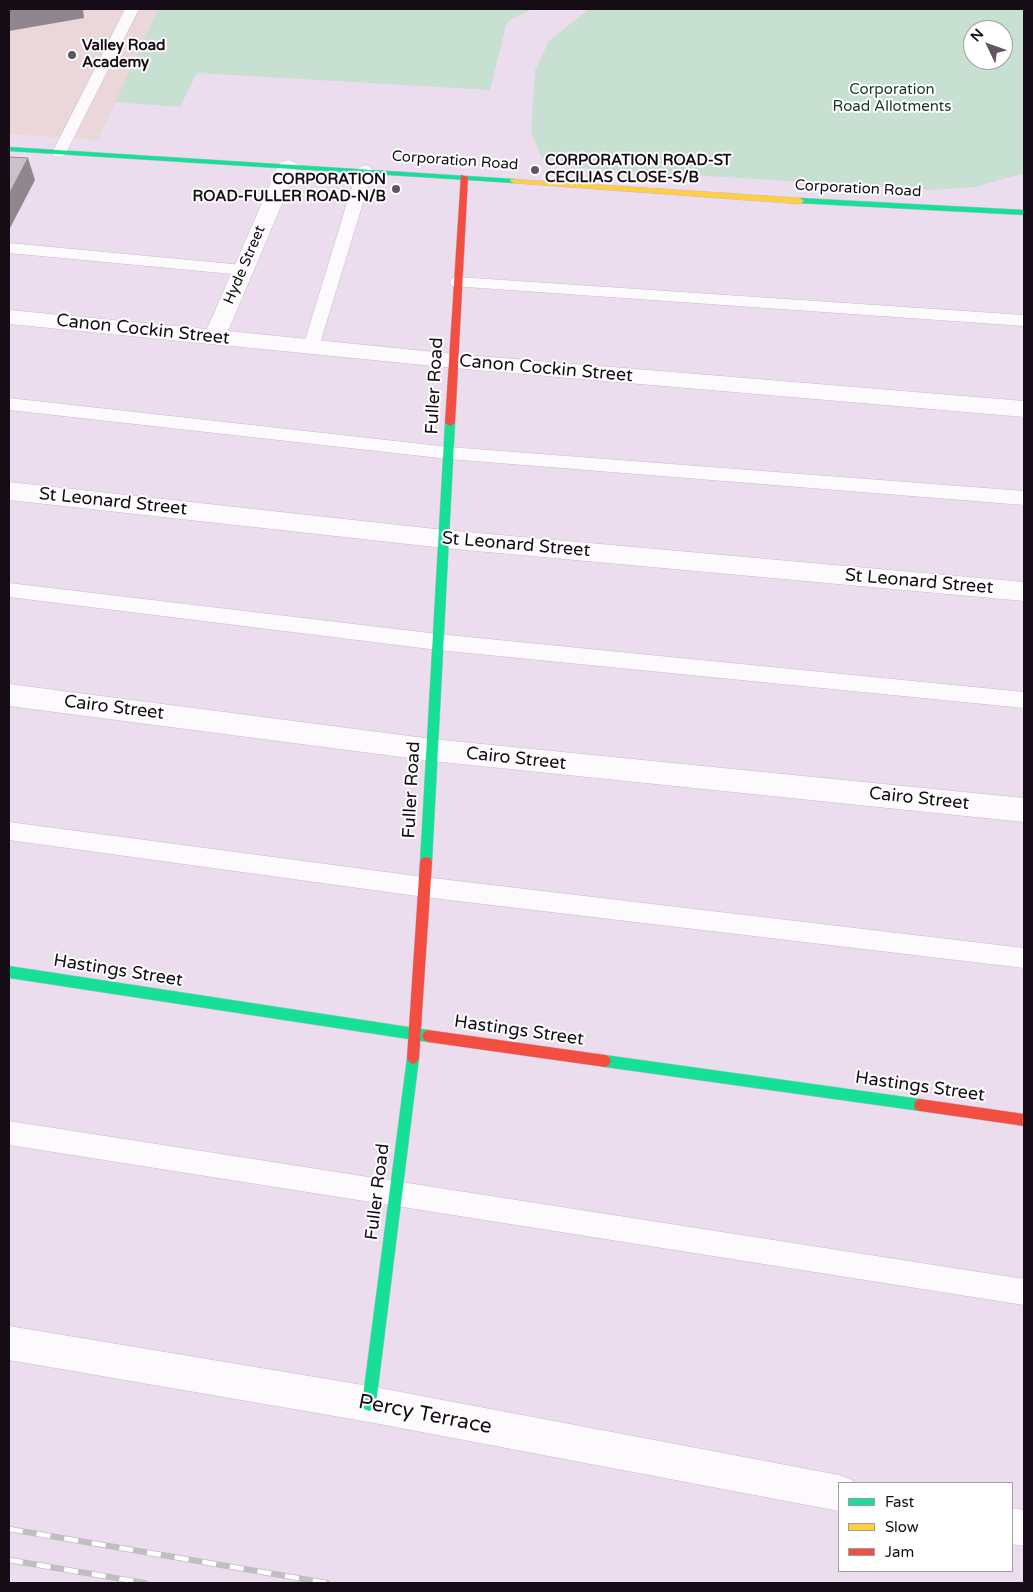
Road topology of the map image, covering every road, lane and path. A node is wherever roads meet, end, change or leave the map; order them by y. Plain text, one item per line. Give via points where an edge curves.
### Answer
1 (132, 9) edge
2 (9, 150) edge
3 (59, 152) junction
4 (288, 166) junction
5 (365, 170) junction
6 (464, 177) junction
7 (1024, 202) edge
8 (988, 210) junction
9 (1024, 213) edge
10 (9, 248) edge
11 (243, 270) junction
12 (458, 282) junction
13 (9, 318) edge
14 (1024, 321) edge
15 (215, 337) junction
16 (311, 347) junction
17 (454, 361) junction
18 (9, 404) edge
19 (1024, 409) edge
20 (449, 453) junction
21 (9, 491) edge
22 (1024, 498) edge
23 (444, 539) junction
24 (9, 590) edge
25 (1024, 592) edge
26 (438, 642) junction
27 (9, 694) edge
28 (1024, 700) edge
29 (432, 750) junction
30 (1024, 810) edge
31 (9, 831) edge
32 (424, 887) junction
33 (1024, 958) edge
34 (9, 972) edge
35 (416, 1034) junction
36 (1024, 1120) edge
37 (9, 1133) edge
38 (396, 1194) junction
39 (1024, 1292) edge
40 (9, 1343) edge
41 (369, 1404) junction
42 (838, 1493) edge

1 - 3 lane
2 - 3 street, Corporation Road
3 - 4 street, Corporation Road
4 - 5 street, Corporation Road
4 - 11 street, Hyde Street
5 - 6 street, Corporation Road
5 - 16 lane
6 - 8 street, Corporation Road via 853,205
6 - 12 street, Fuller Road
7 - 8 street, Corporation Road
8 - 9 street, Corporation Road
10 - 11 lane
11 - 15 street, Hyde Street
12 - 14 lane
12 - 17 street, Fuller Road
13 - 15 street, Canon Cockin Street
15 - 16 street, Canon Cockin Street
16 - 17 street, Canon Cockin Street
17 - 19 street, Canon Cockin Street
17 - 20 street, Fuller Road
18 - 20 lane
20 - 22 lane
20 - 23 street, Fuller Road
21 - 23 street, St Leonard Street
23 - 25 street, St Leonard Street
23 - 26 street, Fuller Road
24 - 26 lane
26 - 28 lane
26 - 29 street, Fuller Road
27 - 29 street, Cairo Street
29 - 30 street, Cairo Street
29 - 32 street, Fuller Road
31 - 32 lane
32 - 33 lane
32 - 35 street, Fuller Road
34 - 35 street, Hastings Street
35 - 36 street, Hastings Street
35 - 38 street, Fuller Road
37 - 38 lane
38 - 39 lane
38 - 41 street, Fuller Road
40 - 41 street, Percy Terrace
41 - 42 street, Percy Terrace

